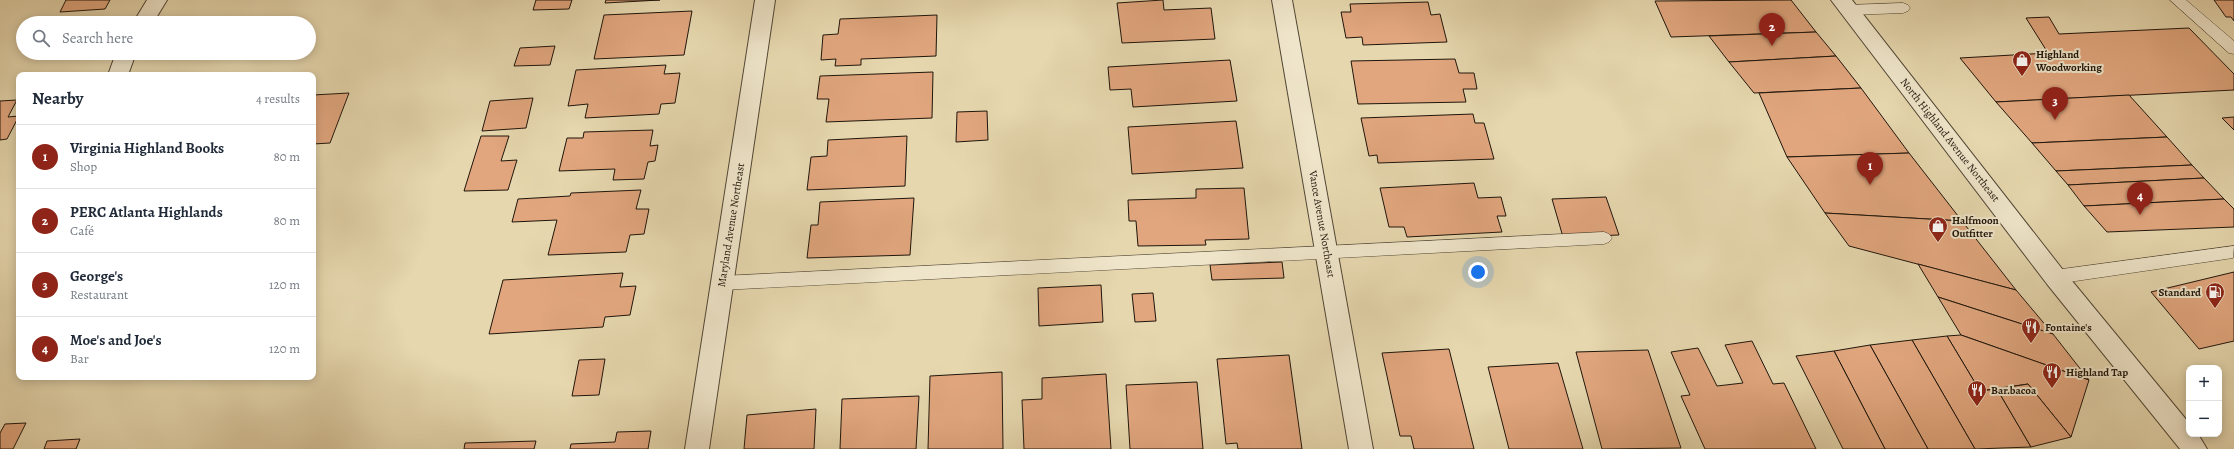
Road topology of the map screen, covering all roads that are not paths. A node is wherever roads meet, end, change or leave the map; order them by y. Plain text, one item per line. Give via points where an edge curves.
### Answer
1 (157, 0) edge
2 (764, 0) edge
3 (1282, 0) edge
4 (2176, 0) edge
5 (1845, 5) edge
6 (1903, 8) dead end
7 (147, 16) edge
8 (2234, 49) edge
9 (123, 60) edge
10 (119, 72) edge
11 (1604, 238) dead end
12 (2233, 252) edge
13 (1327, 253) junction
14 (2055, 276) junction
15 (722, 283) junction
16 (697, 449) edge
17 (1361, 449) edge
18 (2194, 449) edge

1 - 7 street
2 - 15 street, Maryland Avenue Northeast
3 - 13 street, Vance Avenue Northeast
4 - 8 lane
5 - 6 lane
5 - 14 street, North Highland Avenue Northeast
9 - 10 street
11 - 13 lane
12 - 14 lane
13 - 15 lane
13 - 17 street, Vance Avenue Northeast
14 - 18 street, North Highland Avenue Northeast
15 - 16 street, Maryland Avenue Northeast

